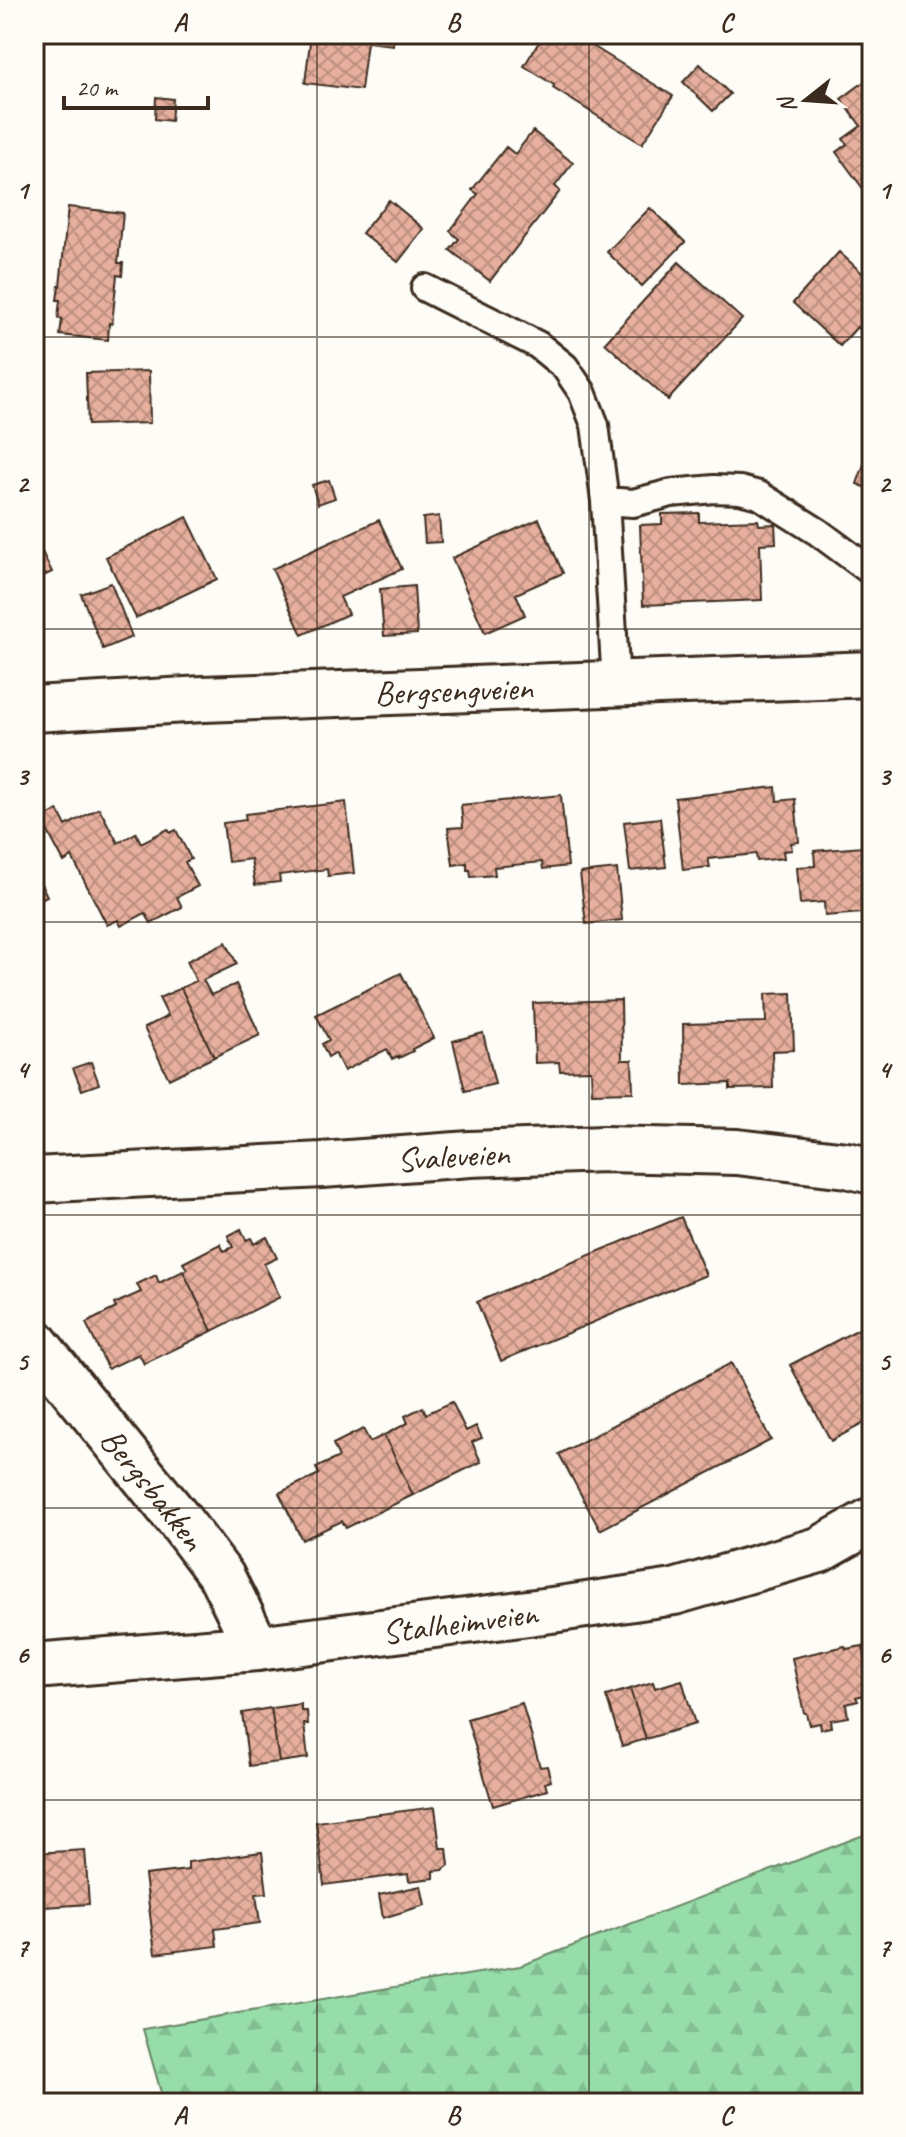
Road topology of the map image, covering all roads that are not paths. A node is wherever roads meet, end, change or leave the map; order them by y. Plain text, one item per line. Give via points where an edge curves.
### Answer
1 (425, 288) dead end
2 (605, 501) junction
3 (872, 572) edge
4 (872, 674) edge
5 (616, 684) junction
6 (34, 709) edge
7 (872, 1171) edge
8 (34, 1180) edge
9 (34, 1341) edge
10 (872, 1520) edge
11 (257, 1648) junction
12 (34, 1666) edge

1 - 2 lane via 538,345 565,367 595,425
2 - 3 lane via 633,503 714,489 759,495
2 - 5 lane
4 - 5 street, Bergsengveien
5 - 6 street, Bergsengveien
7 - 8 street, Svaleveien via 737,1152 604,1149
9 - 11 street, Bergsbakken via 222,1577
10 - 11 street, Stalheimveien via 819,1550 674,1592
11 - 12 street, Stalheimveien

